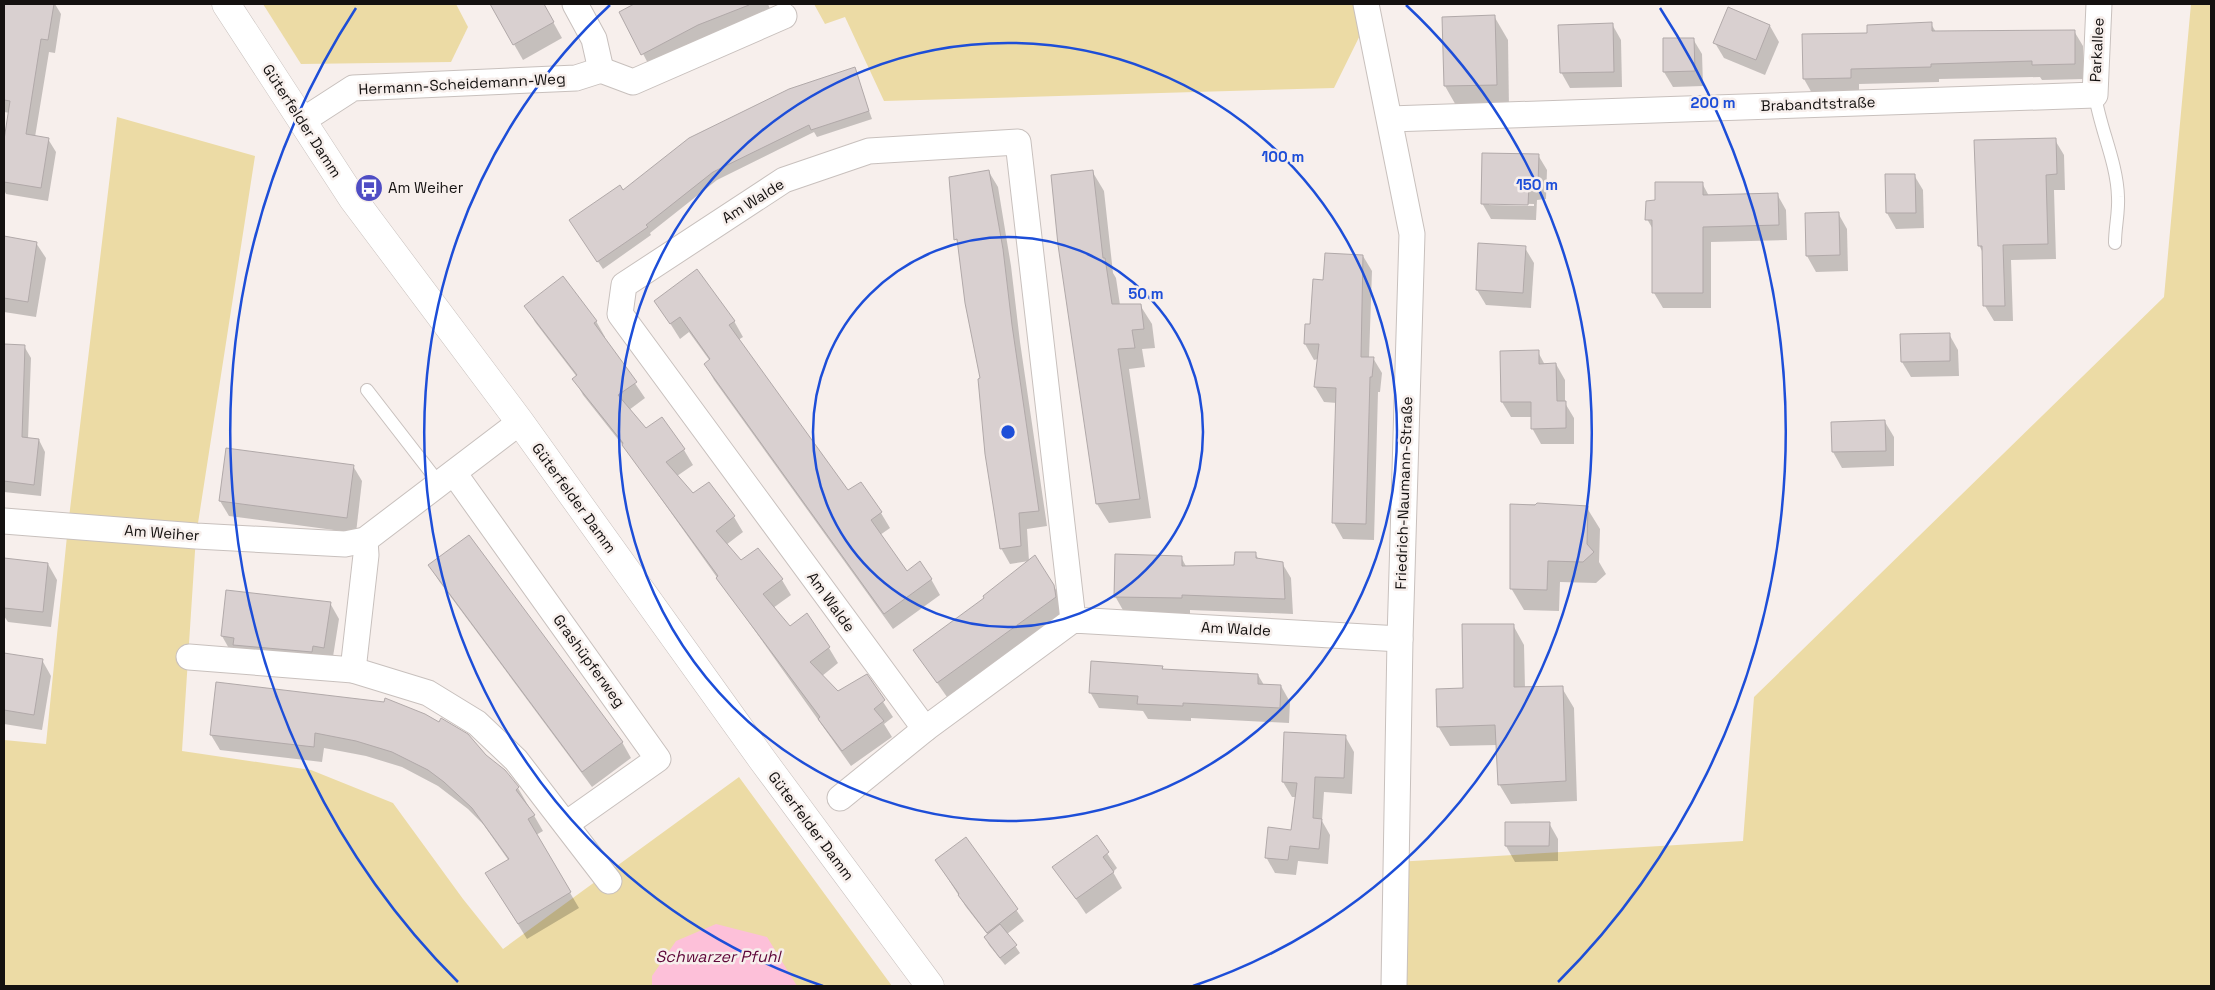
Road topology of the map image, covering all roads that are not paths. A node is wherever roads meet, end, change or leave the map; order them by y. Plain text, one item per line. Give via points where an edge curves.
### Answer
1 (226, 4) edge
2 (575, 4) edge
3 (2100, 4) edge
4 (1371, 8) edge
5 (784, 16) dead end
6 (600, 70) junction
7 (2095, 95) junction
8 (1390, 118) junction
9 (302, 121) junction
10 (2115, 243) dead end
11 (367, 390) dead end
12 (520, 422) junction
13 (446, 478) junction
14 (4, 521) edge
15 (365, 540) junction
16 (1073, 620) junction
17 (1400, 638) junction
18 (188, 657) dead end
19 (354, 670) junction
20 (925, 729) junction
21 (840, 798) dead end
22 (566, 824) junction
23 (610, 881) dead end
24 (930, 986) edge
25 (1394, 986) edge

1 - 9 street, Güterfelder Damm
2 - 6 street via 594,39
3 - 7 street, Parkallee
4 - 8 street, Friedrich-Naumann-Straße
5 - 6 street via 633,82
6 - 9 street, Hermann-Scheidemann-Weg via 576,78 353,88
7 - 8 street, Brabandtstraße
7 - 10 lane via 2118,197
8 - 17 street, Friedrich-Naumann-Straße via 1412,234
9 - 12 street, Güterfelder Damm via 353,199
11 - 13 lane
12 - 13 street, Am Weiher
12 - 24 street, Güterfelder Damm via 761,758
13 - 15 street, Am Weiher
13 - 22 street, Grashüpferweg via 658,758
14 - 15 street, Am Weiher via 345,544
15 - 19 street
16 - 17 street, Am Walde
16 - 20 street
16 - 20 street, Am Walde via 1018,142 869,151 784,180 624,285 620,314
17 - 25 street, Friedrich-Naumann-Straße
18 - 19 street
19 - 22 street via 428,693 477,723 516,760
20 - 21 street
22 - 23 street

